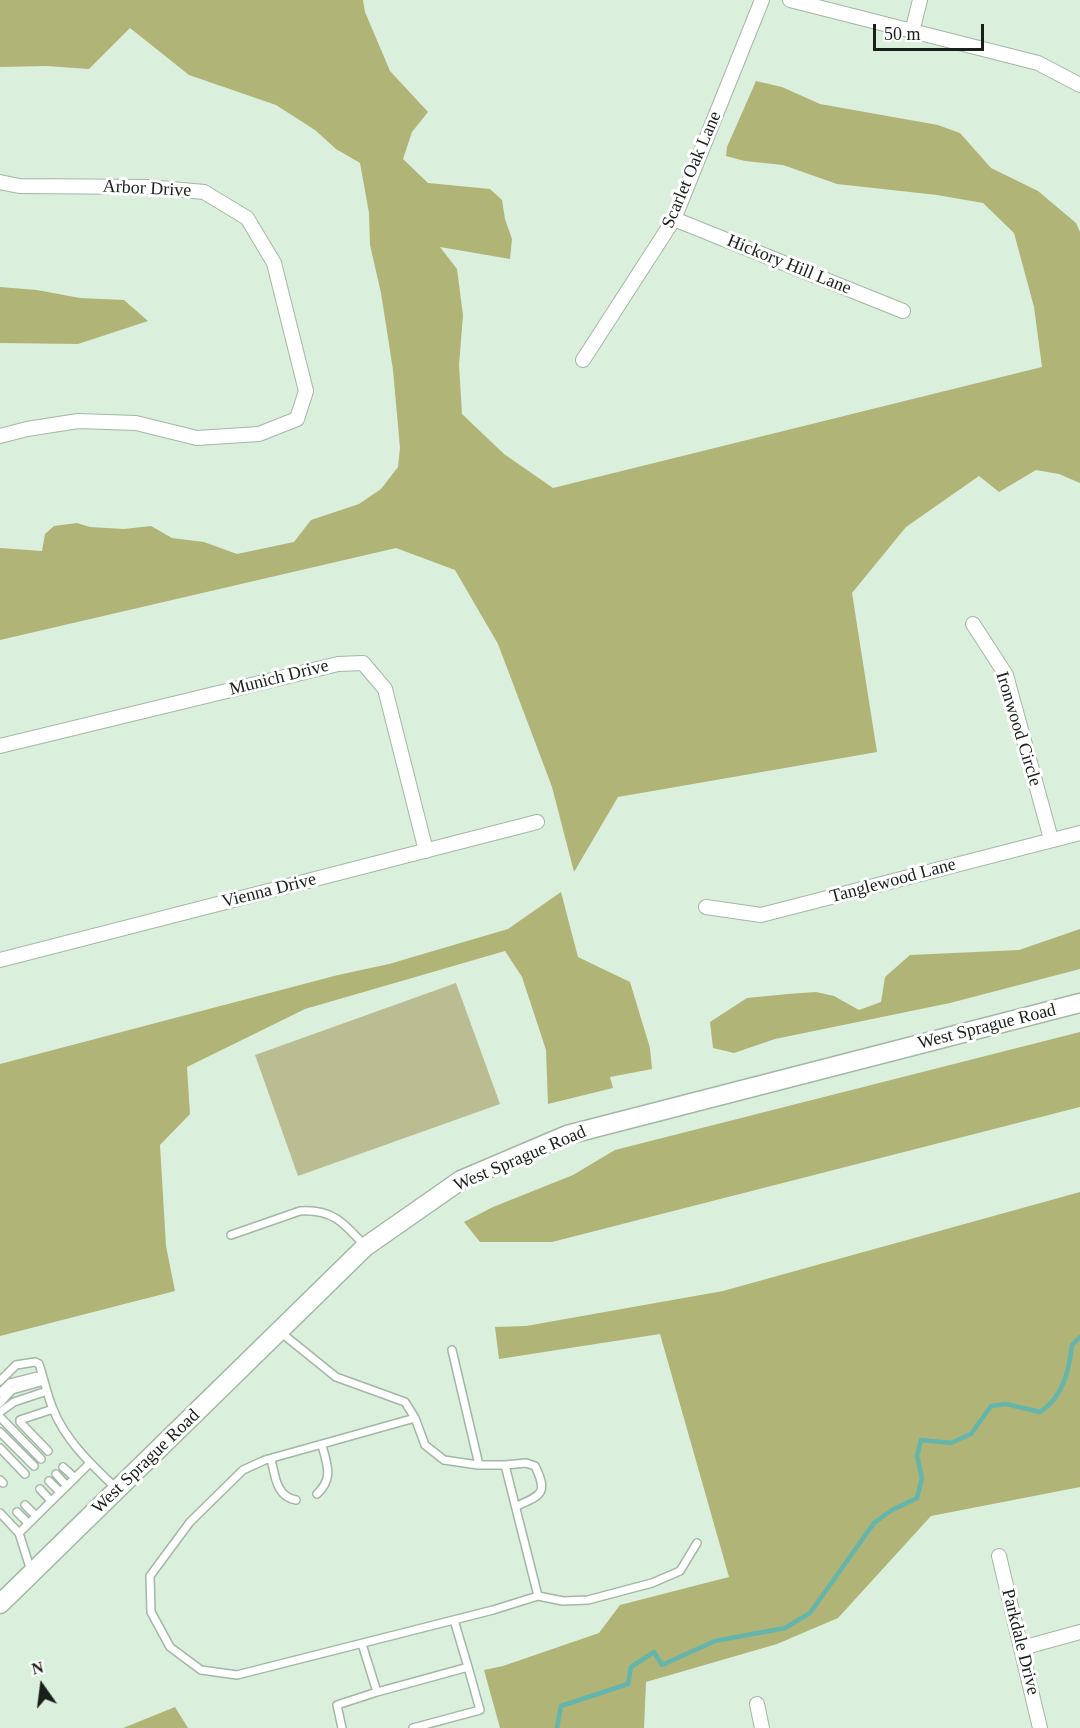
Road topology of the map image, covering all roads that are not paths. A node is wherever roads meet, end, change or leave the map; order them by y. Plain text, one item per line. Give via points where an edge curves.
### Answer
1 (762, 0) edge
2 (790, 0) edge
3 (920, 0) edge
4 (912, 32) junction
5 (1080, 85) edge
6 (0, 182) edge
7 (674, 219) junction
8 (903, 311) dead end
9 (583, 360) dead end
10 (0, 436) edge
11 (973, 624) dead end
12 (0, 746) edge
13 (537, 822) dead end
14 (1080, 833) edge
15 (1051, 840) junction
16 (426, 851) junction
17 (706, 907) dead end
18 (0, 960) edge
19 (1080, 1003) edge
20 (231, 1235) dead end
21 (365, 1246) junction
22 (279, 1331) junction
23 (452, 1350) dead end
24 (43, 1378) junction
25 (0, 1381) edge
26 (47, 1391) junction
27 (0, 1393) edge
28 (0, 1403) edge
29 (53, 1409) junction
30 (0, 1412) edge
31 (0, 1417) edge
32 (416, 1418) junction
33 (0, 1432) edge
34 (322, 1445) junction
35 (0, 1448) edge
36 (48, 1452) dead end
37 (271, 1458) junction
38 (41, 1459) dead end
39 (90, 1463) junction
40 (505, 1465) junction
41 (34, 1466) dead end
42 (479, 1466) junction
43 (63, 1467) dead end
44 (25, 1474) dead end
45 (56, 1474) dead end
46 (75, 1478) junction
47 (49, 1481) dead end
48 (67, 1485) junction
49 (40, 1489) dead end
50 (118, 1490) junction
51 (60, 1492) junction
52 (317, 1494) dead end
53 (296, 1500) dead end
54 (51, 1501) junction
55 (25, 1505) dead end
56 (517, 1506) junction
57 (17, 1512) dead end
58 (0, 1513) edge
59 (36, 1516) junction
60 (28, 1523) junction
61 (19, 1533) junction
62 (697, 1543) dead end
63 (999, 1556) dead end
64 (32, 1573) junction
65 (538, 1596) junction
66 (0, 1604) edge
67 (454, 1620) junction
68 (1080, 1632) edge
69 (362, 1644) junction
70 (1022, 1648) junction
71 (468, 1668) junction
72 (377, 1692) junction
73 (757, 1704) dead end
74 (342, 1728) edge
75 (413, 1728) edge
76 (762, 1728) edge
77 (1040, 1728) edge

1 - 7 street, Scarlet Oak Lane
2 - 4 street
3 - 4 street
4 - 5 street via 1038,63
6 - 10 street, Arbor Drive via 19,186 149,187 204,192 247,218 274,263 306,391 297,419 259,434 197,438 136,423 78,421
7 - 8 street, Hickory Hill Lane
7 - 9 street, Scarlet Oak Lane
11 - 15 street, Ironwood Circle via 1006,675
12 - 16 street, Munich Drive via 338,664 363,663 385,689
13 - 16 street, Vienna Drive
14 - 15 street, Tanglewood Lane
15 - 17 street, Tanglewood Lane via 760,915
16 - 18 street, Vienna Drive
19 - 21 street, West Sprague Road via 567,1135 462,1180
20 - 21 lane via 312,1210 344,1223
21 - 22 street, West Sprague Road
22 - 32 lane via 336,1377 405,1402
22 - 50 street, West Sprague Road
23 - 42 lane
24 - 25 lane via 35,1362 16,1365
24 - 26 lane
24 - 27 lane via 10,1383
24 - 28 lane via 12,1390
26 - 29 lane
26 - 30 lane via 14,1402
29 - 36 lane via 20,1420
29 - 39 lane via 63,1430
31 - 38 lane
32 - 34 lane
32 - 42 lane via 425,1445 444,1460
33 - 41 lane
34 - 37 lane
34 - 52 lane via 329,1474 325,1487
35 - 44 lane
37 - 53 lane via 277,1485 289,1499
37 - 69 lane via 243,1470 190,1522 150,1576 151,1612 171,1647 201,1670 237,1675
39 - 46 lane
39 - 50 lane
40 - 42 lane
40 - 56 lane
40 - 56 lane via 535,1466 542,1480 543,1489 538,1497
43 - 46 lane
45 - 48 lane
46 - 48 lane
47 - 51 lane
48 - 51 lane
49 - 54 lane
50 - 64 street, West Sprague Road
51 - 54 lane
54 - 59 lane
55 - 59 lane
56 - 65 lane
57 - 60 lane
58 - 61 lane
59 - 60 lane
60 - 61 lane
61 - 64 lane
62 - 65 lane via 680,1571 652,1583 588,1600
63 - 70 street, Parkdale Drive
64 - 66 street, West Sprague Road
65 - 67 lane
67 - 69 lane
67 - 71 lane
68 - 70 street
69 - 72 lane
70 - 77 street, Parkdale Drive
71 - 72 lane
71 - 75 lane via 480,1710
72 - 74 lane via 337,1706
73 - 76 street

